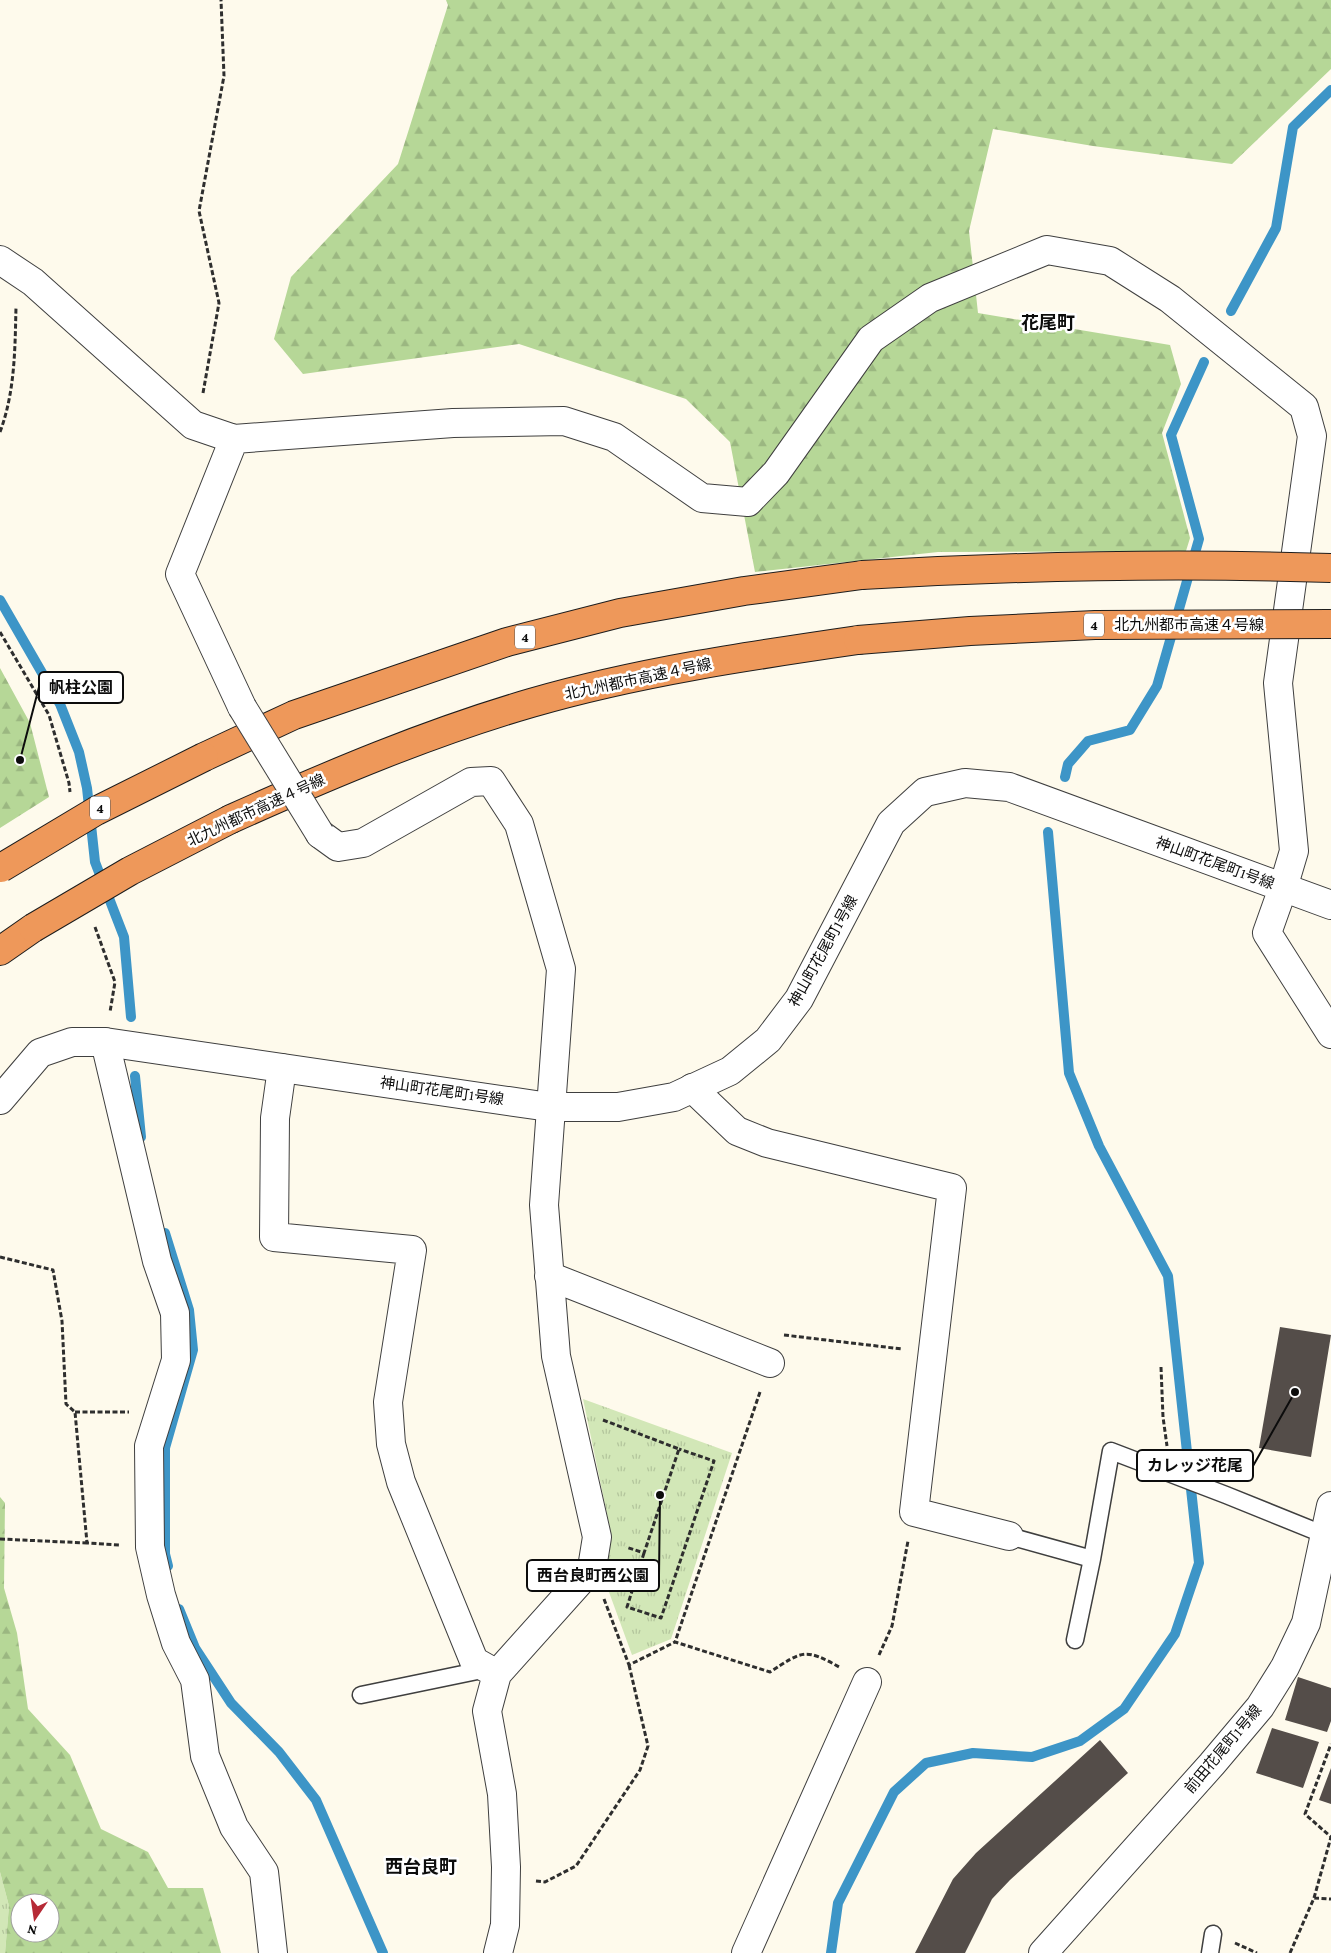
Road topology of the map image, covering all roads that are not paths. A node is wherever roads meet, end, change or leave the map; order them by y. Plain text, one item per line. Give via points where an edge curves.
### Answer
1 (9, 266) edge
2 (234, 438) junction
3 (1331, 568) edge
4 (1331, 624) edge
5 (0, 869) edge
6 (1283, 888) junction
7 (1331, 905) edge
8 (0, 951) edge
9 (1331, 1034) edge
10 (105, 1042) junction
11 (282, 1068) junction
12 (692, 1088) junction
13 (0, 1100) edge
14 (550, 1107) junction
15 (549, 1276) junction
16 (770, 1363) road end
17 (1331, 1506) edge
18 (1325, 1535) junction
19 (1009, 1536) joint
20 (1092, 1559) junction
21 (1075, 1640) dead end
22 (492, 1671) junction
23 (866, 1682) road end
24 (362, 1695) dead end
25 (1214, 1934) dead end
26 (273, 1953) edge
27 (498, 1953) edge
28 (746, 1953) edge
29 (1043, 1953) edge
30 (1210, 1953) edge

1 - 2 street via 33,282 194,425
2 - 6 street via 453,423 564,421 614,437 702,498 748,502 776,473 871,338 930,298 1048,250 1110,261 1170,299 1304,407 1312,436 1278,683 1294,851
2 - 14 street, bridge via 180,574 242,707 320,834 338,847 363,843 471,782 492,781 518,824 561,969
3 - 5 highway, 4, bridge via 1087,565 862,575 620,613 507,642 294,715 96,811
4 - 8 highway, 北九州都市高速４号線 / 4, bridge via 1094,625 970,631 858,640 636,677 531,703 330,774 231,819 130,871
6 - 7 street, 神山町花尾町1号線
6 - 9 street via 1267,933
6 - 12 street, 神山町花尾町1号線 via 1010,787 964,783 925,792 891,823 799,999 768,1040 730,1071
10 - 11 street, 神山町花尾町1号線
10 - 13 street, 神山町花尾町1号線 via 72,1042 40,1052
10 - 26 street via 157,1261 175,1313 176,1360 149,1446 150,1547 176,1643 195,1680 206,1756 234,1827 264,1872
11 - 14 street, 神山町花尾町1号線
11 - 22 street via 275,1118 274,1237 412,1250 388,1402 391,1444 401,1482 474,1661
12 - 14 street, 神山町花尾町1号線 via 674,1097 618,1107
12 - 19 street via 737,1131 766,1143 952,1188 914,1512
14 - 15 street via 544,1205
15 - 16 street
15 - 22 street via 556,1356 597,1538 592,1568
17 - 18 street, 前田花尾町1号線
18 - 20 lane via 1111,1451
18 - 29 street, 前田花尾町1号線 via 1306,1623 1285,1667 1260,1707
19 - 20 lane
20 - 21 lane
22 - 24 lane
22 - 27 street via 486,1711 502,1794 505,1878 505,1925
23 - 28 street
25 - 30 lane

